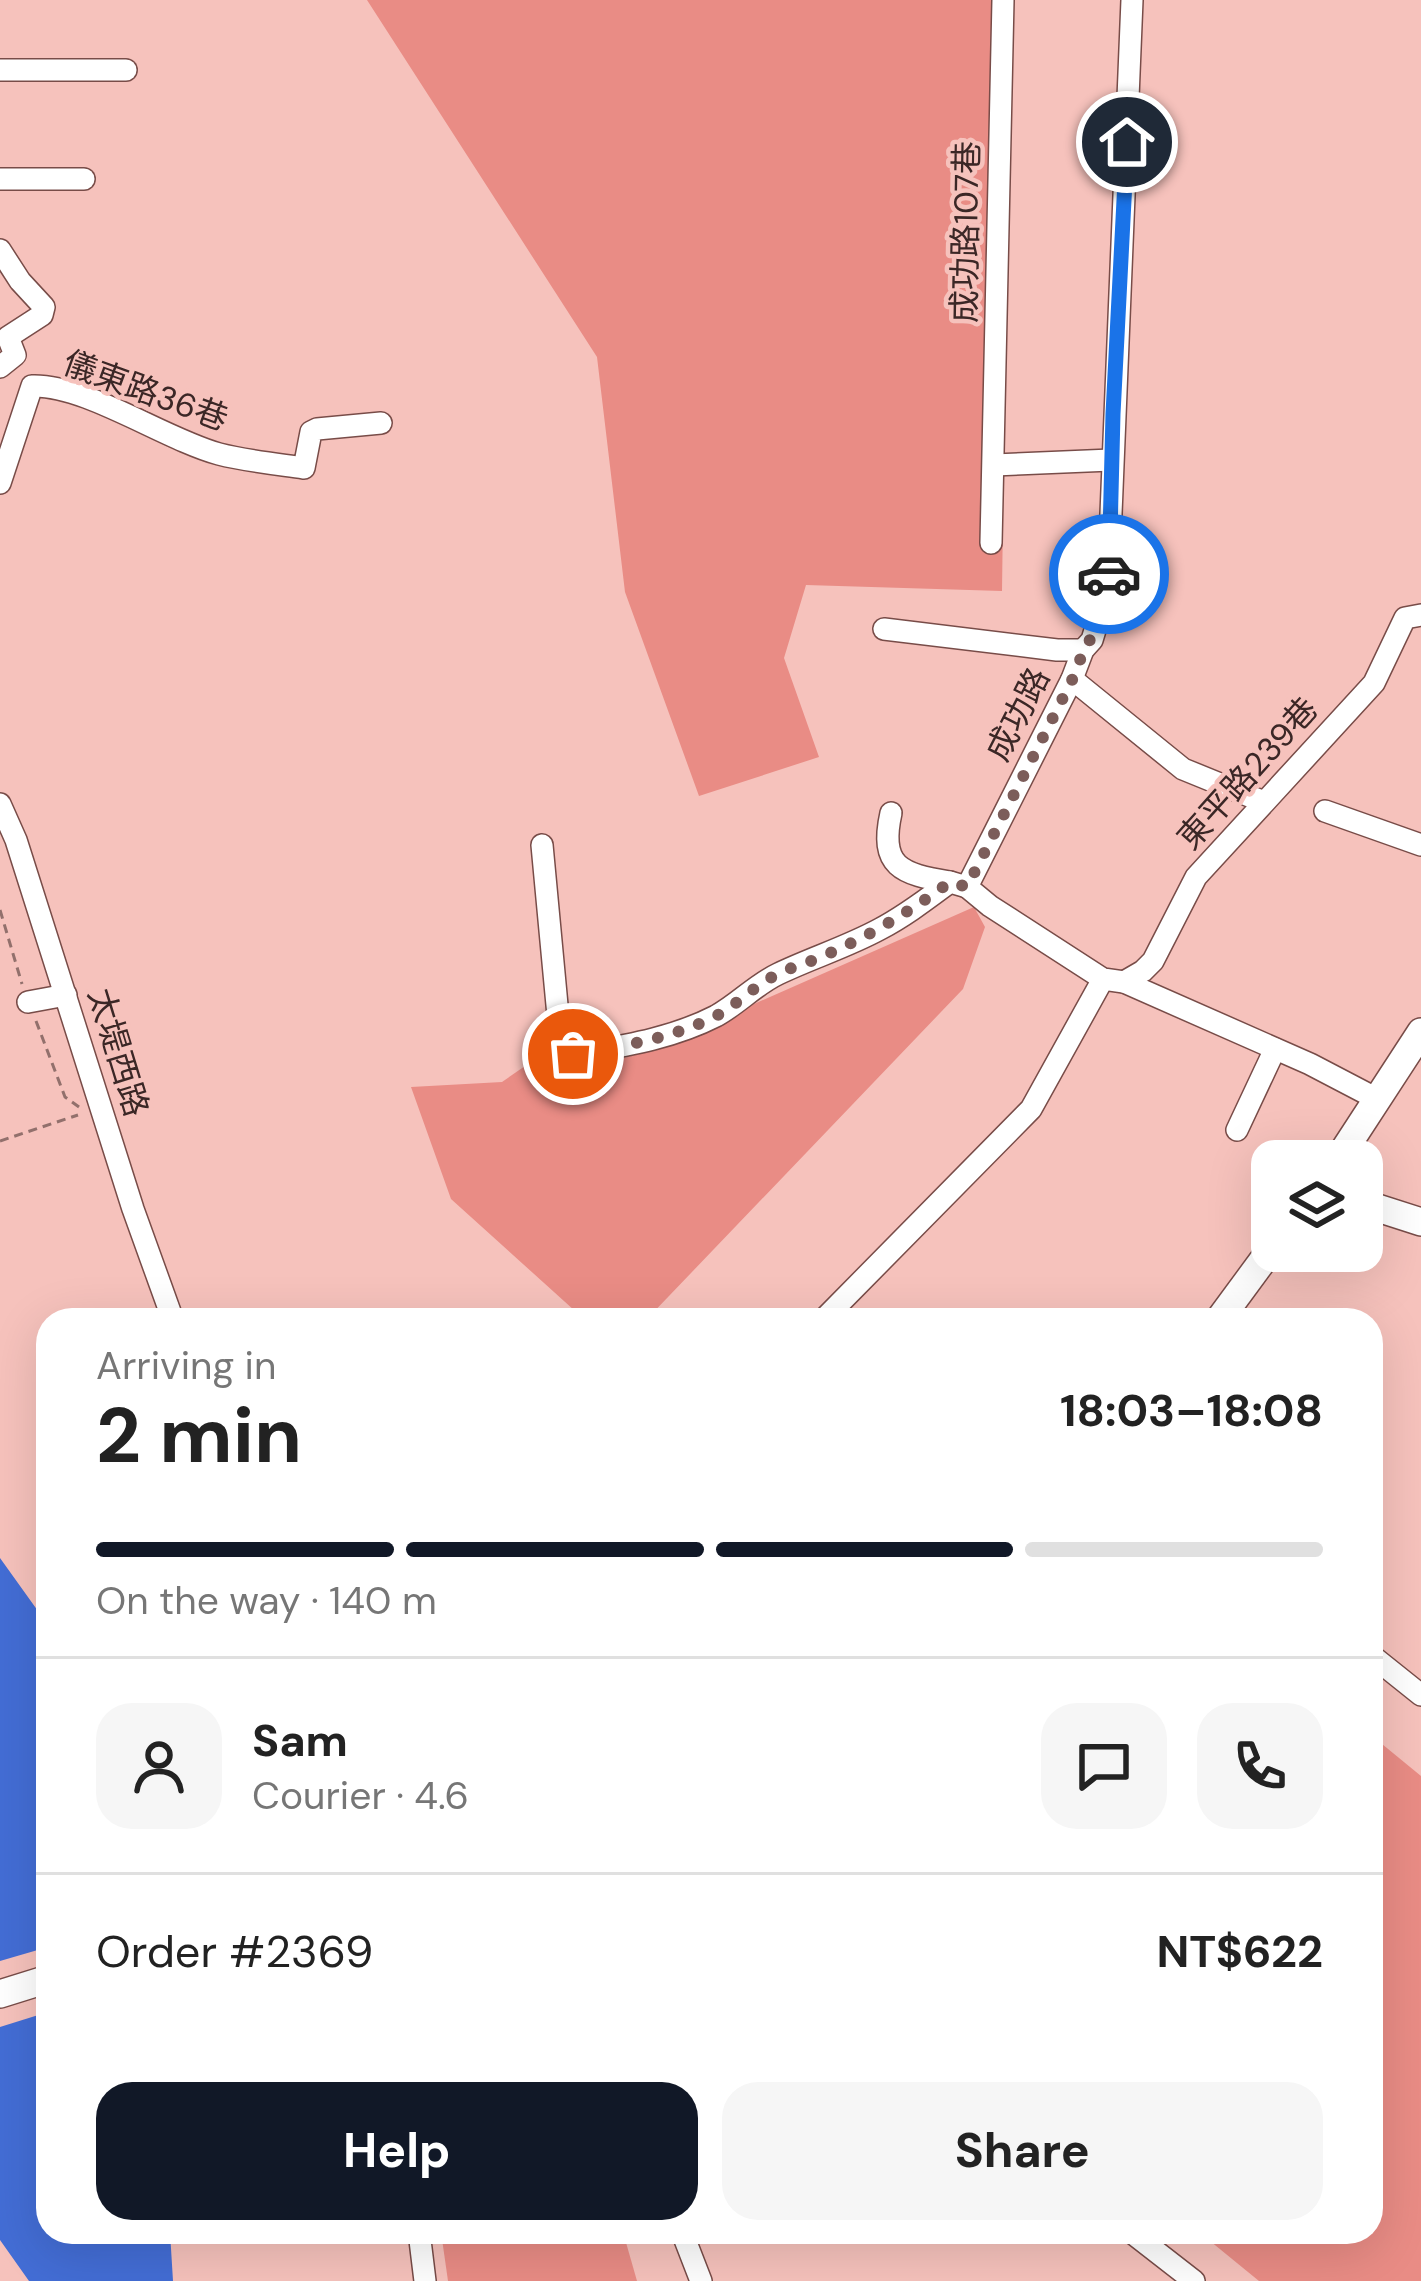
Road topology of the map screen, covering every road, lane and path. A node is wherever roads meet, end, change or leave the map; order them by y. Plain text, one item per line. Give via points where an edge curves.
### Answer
1 (1003, 0) edge
2 (1132, 0) edge
3 (0, 70) edge
4 (126, 70) dead end
5 (0, 178) edge
6 (84, 179) dead end
7 (0, 250) edge
8 (0, 367) edge
9 (381, 423) dead end
10 (1111, 460) junction
11 (994, 465) junction
12 (2, 468) edge
13 (991, 543) dead end
14 (1421, 616) edge
15 (884, 628) dead end
16 (1084, 650) junction
17 (1072, 680) junction
18 (1264, 802) junction
19 (0, 804) edge
20 (1361, 810) dead end
21 (1324, 811) dead end
22 (892, 813) dead end
23 (1421, 829) edge
24 (542, 845) dead end
25 (1421, 845) edge
26 (958, 885) junction
27 (1113, 981) junction
28 (66, 995) junction
29 (28, 1001) dead end
30 (1421, 1032) edge
31 (1275, 1049) junction
32 (1378, 1100) junction
33 (85, 1112) dead end
34 (1237, 1130) dead end
35 (1351, 1140) edge
36 (0, 1141) edge
37 (1383, 1210) edge
38 (1421, 1222) edge
39 (1254, 1272) edge
40 (169, 1308) edge
41 (835, 1308) edge
42 (1228, 1308) edge
43 (1383, 1665) edge
44 (1421, 1695) edge
45 (36, 1983) edge
46 (0, 1994) edge
47 (420, 2244) edge
48 (687, 2244) edge
49 (1146, 2244) edge
50 (425, 2281) edge
51 (701, 2281) edge
52 (1194, 2281) edge

1 - 11 street, 成功路107巷
2 - 10 street, 成功路
3 - 4 street
5 - 6 street
7 - 8 street via 44,308 8,337 15,355
9 - 12 street, 儀東路36巷 via 311,432 304,468 218,454 73,393 32,386
10 - 11 street
10 - 16 street, 成功路 via 1108,587
11 - 13 street, 成功路107巷
14 - 18 street, 東平路239巷 via 1405,618 1375,683
15 - 16 street
16 - 17 street, 成功路
17 - 18 street via 1184,769
17 - 26 street, 成功路
18 - 27 street, 東平路239巷 via 1196,877 1154,961
19 - 28 street, 太堤西路
20 - 23 street
21 - 25 street
22 - 26 street via 891,859 921,878
24 - 26 street via 561,1047 573,1054 679,1033 779,973
26 - 27 street
27 - 31 street
27 - 41 street, 東平路239巷 via 1030,1109
28 - 29 street
28 - 40 street, 太堤西路
30 - 32 main road
31 - 32 street
31 - 34 street
32 - 35 main road
33 - 36 path
37 - 38 main road
39 - 42 main road
43 - 44 street
45 - 46 main road
47 - 50 street
48 - 51 street
49 - 52 street

